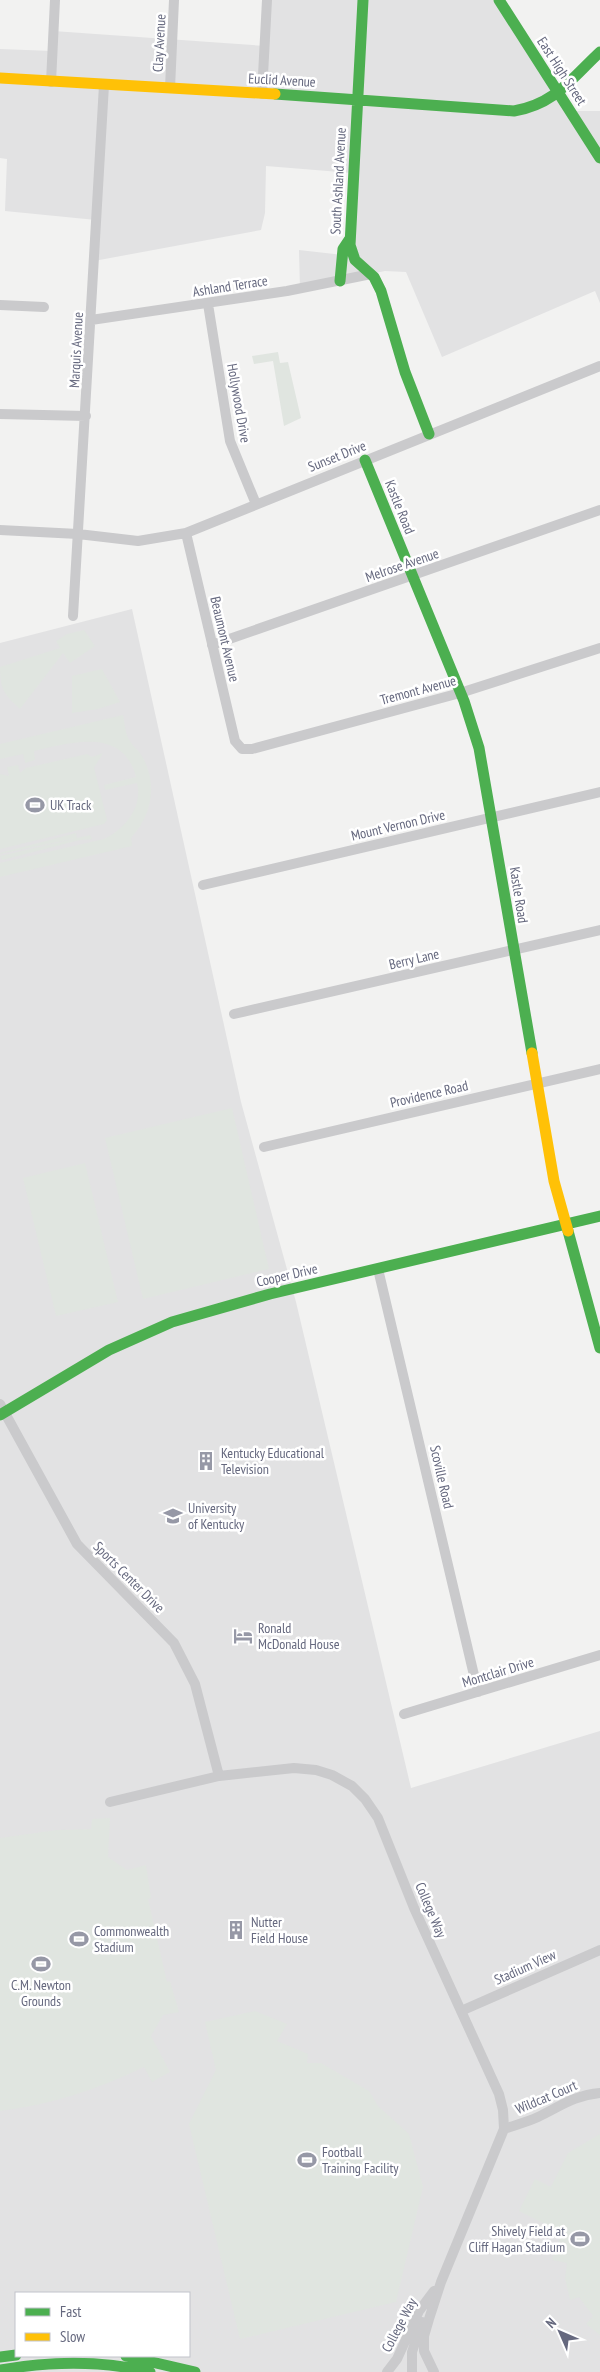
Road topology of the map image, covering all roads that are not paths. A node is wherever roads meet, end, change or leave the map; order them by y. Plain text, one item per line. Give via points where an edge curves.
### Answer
1 (55, 0) edge
2 (174, 0) edge
3 (267, 0) edge
4 (363, 0) edge
5 (498, 0) edge
6 (600, 52) edge
7 (0, 78) edge
8 (51, 82) junction
9 (104, 85) junction
10 (170, 88) junction
11 (262, 94) junction
12 (559, 94) junction
13 (358, 99) junction
14 (600, 158) edge
15 (350, 239) junction
16 (371, 274) junction
17 (340, 281) junction
18 (208, 304) junction
19 (0, 305) edge
20 (44, 307) dead end
21 (91, 320) junction
22 (600, 366) edge
23 (0, 414) edge
24 (86, 416) junction
25 (429, 434) junction
26 (365, 460) junction
27 (256, 504) junction
28 (600, 510) edge
29 (0, 530) edge
30 (186, 533) junction
31 (78, 534) junction
32 (411, 576) junction
33 (74, 616) dead end
34 (212, 645) junction
35 (600, 648) edge
36 (460, 693) junction
37 (242, 749) joint
38 (600, 792) edge
39 (491, 817) junction
40 (203, 885) dead end
41 (600, 930) edge
42 (513, 950) junction
43 (234, 1014) dead end
44 (600, 1069) edge
45 (536, 1084) junction
46 (264, 1147) dead end
47 (600, 1216) edge
48 (565, 1225) junction
49 (378, 1268) junction
50 (600, 1348) edge
51 (2, 1410) edge
52 (600, 1655) edge
53 (478, 1692) junction
54 (404, 1714) dead end
55 (219, 1776) junction
56 (110, 1802) dead end
57 (600, 1950) edge
58 (461, 2011) junction
59 (600, 2093) edge
60 (504, 2129) junction
61 (441, 2282) junction
62 (434, 2291) junction
63 (15, 2355) edge
64 (0, 2357) edge
65 (128, 2357) edge
66 (145, 2367) edge
67 (0, 2370) edge
68 (195, 2372) edge
69 (387, 2372) edge
70 (412, 2372) edge
71 (434, 2372) edge

1 - 8 street
2 - 10 street, Clay Avenue
3 - 11 street
4 - 13 main road, South Ashland Avenue
5 - 12 main road, East High Street
6 - 12 main road
7 - 8 main road, Euclid Avenue
8 - 9 main road, Euclid Avenue
9 - 10 main road, Euclid Avenue
9 - 21 street, Marquis Avenue
10 - 11 main road, Euclid Avenue
11 - 13 main road, Euclid Avenue
12 - 13 main road, Euclid Avenue via 537,106 514,110
12 - 14 main road, East High Street
13 - 15 main road, South Ashland Avenue
15 - 16 main road, South Ashland Avenue via 355,260
15 - 17 main road via 343,249
16 - 17 street, Ashland Terrace
16 - 25 main road, South Ashland Avenue via 381,291 405,372
17 - 18 street, Ashland Terrace
18 - 21 street, Ashland Terrace
18 - 27 street, Hollywood Drive via 230,442
19 - 20 street
21 - 24 street, Marquis Avenue
22 - 25 street, Sunset Drive
23 - 24 street
24 - 31 street, Marquis Avenue
25 - 26 street, Sunset Drive
26 - 27 street, Sunset Drive
26 - 32 main road, Kastle Road
27 - 30 street, Sunset Drive
28 - 32 street, Melrose Avenue
29 - 31 street, Sunset Drive
30 - 31 street, Sunset Drive via 138,541
30 - 34 street, Beaumont Avenue
31 - 33 street, Marquis Avenue
32 - 34 street, Melrose Avenue
32 - 36 main road, Kastle Road
34 - 37 street, Beaumont Avenue via 235,741
35 - 36 street, Tremont Avenue
36 - 37 street, Tremont Avenue
36 - 39 main road, Kastle Road via 479,748
38 - 39 street, Mount Vernon Drive
39 - 40 street, Mount Vernon Drive
39 - 42 main road, Kastle Road
41 - 42 street, Berry Lane
42 - 43 street, Berry Lane
42 - 45 main road, Kastle Road
44 - 45 street, Providence Road
45 - 46 street, Providence Road
45 - 48 main road, Kastle Road
47 - 48 main road, Cooper Drive
48 - 49 main road, Cooper Drive
48 - 50 main road, Kastle Road
49 - 51 main road, Cooper Drive via 229,1304 165,1325 94,1359
49 - 53 street, Scoville Road
51 - 55 street, Sports Center Drive via 77,1544 174,1643 195,1684
52 - 53 street, Montclair Drive
53 - 54 street, Montclair Drive
55 - 56 street, College Way
55 - 58 street, College Way via 302,1768 332,1775 360,1793 378,1818
57 - 58 street, Stadium View
58 - 60 street, College Way via 499,2094
59 - 60 street, Wildcat Court via 567,2100 537,2118
60 - 61 street, College Way
61 - 62 street, College Way
61 - 71 street, College Way via 424,2336 424,2351
62 - 69 street, College Way via 414,2319 397,2359
62 - 70 street, College Way via 415,2340
63 - 64 main road
65 - 66 main road
66 - 67 main road via 40,2364
66 - 68 main road

